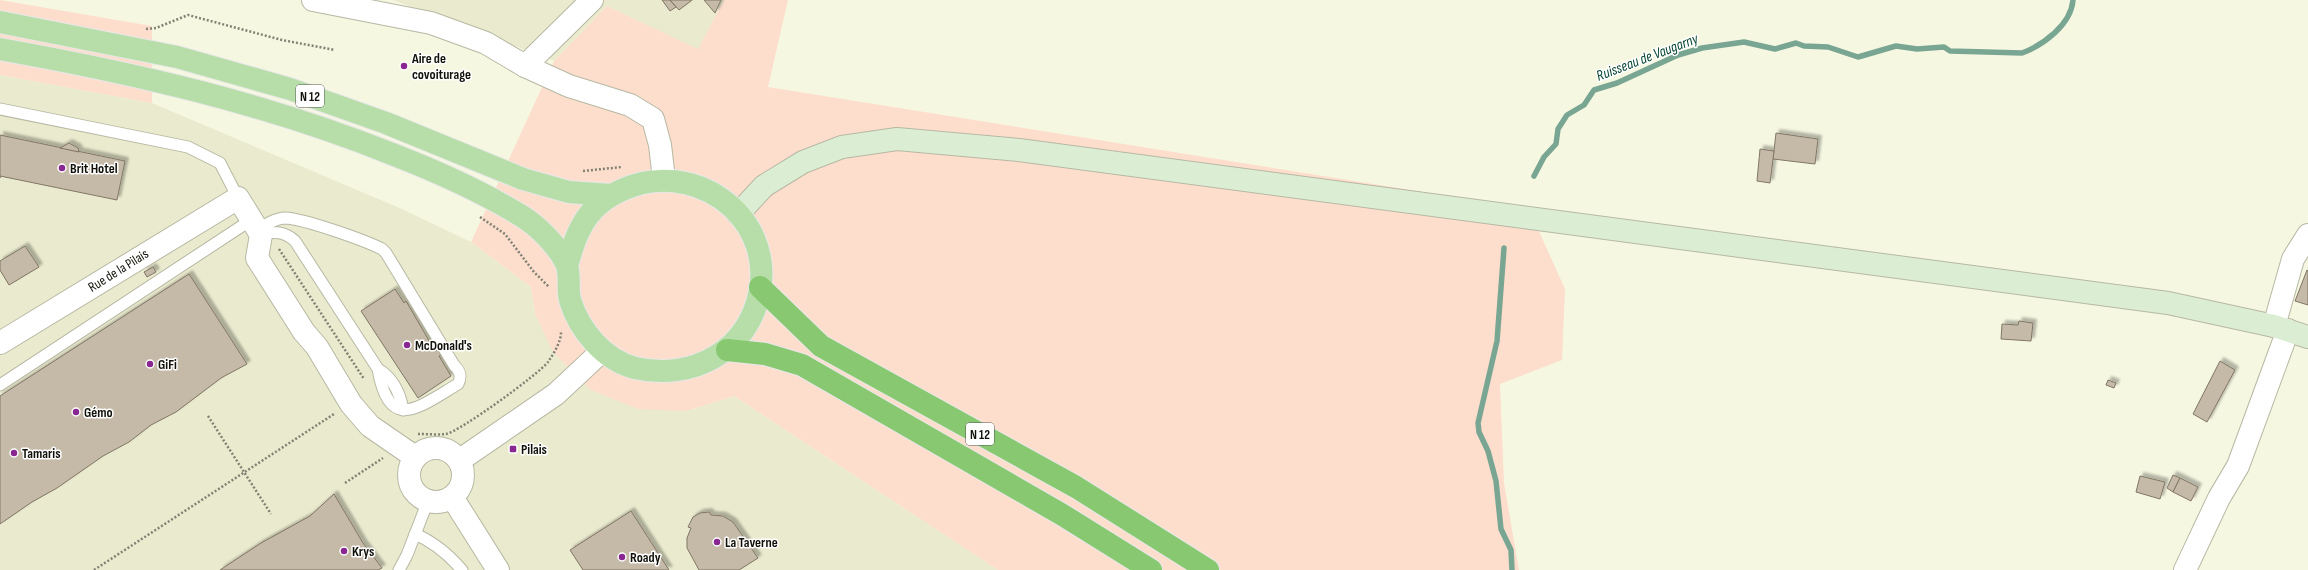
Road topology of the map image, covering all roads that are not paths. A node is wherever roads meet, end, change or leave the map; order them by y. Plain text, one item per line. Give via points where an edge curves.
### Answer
1 (313, 0) edge
2 (592, 0) edge
3 (0, 22) edge
4 (0, 49) edge
5 (525, 66) junction
6 (0, 109) edge
7 (664, 179) junction
8 (611, 195) junction
9 (238, 198) junction
10 (738, 214) junction
11 (256, 228) junction
12 (2308, 235) edge
13 (567, 266) junction
14 (760, 288) junction
15 (2290, 331) edge
16 (0, 343) edge
17 (727, 350) junction
18 (602, 351) junction
19 (0, 385) edge
20 (415, 457) junction
21 (460, 460) junction
22 (452, 497) junction
23 (428, 501) junction
24 (416, 534) junction
25 (482, 545) junction
26 (399, 570) edge
27 (462, 570) edge
28 (484, 570) edge
29 (498, 570) edge
30 (1151, 570) edge
31 (1208, 570) edge
32 (2185, 570) edge

1 - 5 street via 486,43
2 - 5 street
3 - 8 main road, N 12 via 185,59 290,89 386,123 523,179 569,192
4 - 13 main road, N 12 via 177,84 293,116 378,148 453,178 523,216 556,247
5 - 7 street via 569,86 630,105 653,119 660,145
6 - 9 lane via 188,147 220,163
7 - 8 main road via 636,183
7 - 10 main road via 698,186 717,195
8 - 13 main road via 589,214 574,238
9 - 11 street
9 - 16 street, Rue de la Pilais
10 - 14 main road via 754,242 760,261
10 - 15 main road via 764,186 803,162 842,148 898,138 1027,151 2168,303
11 - 11 lane via 284,218 300,220 374,245 386,253 459,371 461,378 458,384 413,410 392,406 381,388 378,369 295,241 288,234
11 - 19 lane
11 - 20 street via 257,258 304,332 317,347 351,404 370,426
12 - 15 street via 2294,259
13 - 18 main road via 570,298 582,327
14 - 17 main road via 754,311 743,332
14 - 31 highway, N 12 via 821,346 1076,487
15 - 32 street via 2238,466 2219,498
17 - 18 main road via 698,366 665,373 632,367
17 - 30 highway, N 12 via 765,354 802,365 1061,514
18 - 21 street via 556,394
20 - 21 street via 422,451 438,447 447,449
20 - 23 street via 409,470 411,485
21 - 22 street via 463,468 462,484
22 - 23 street via 436,502
22 - 25 street
23 - 24 lane
24 - 26 lane
24 - 27 lane via 451,556
25 - 28 lane
25 - 29 street

